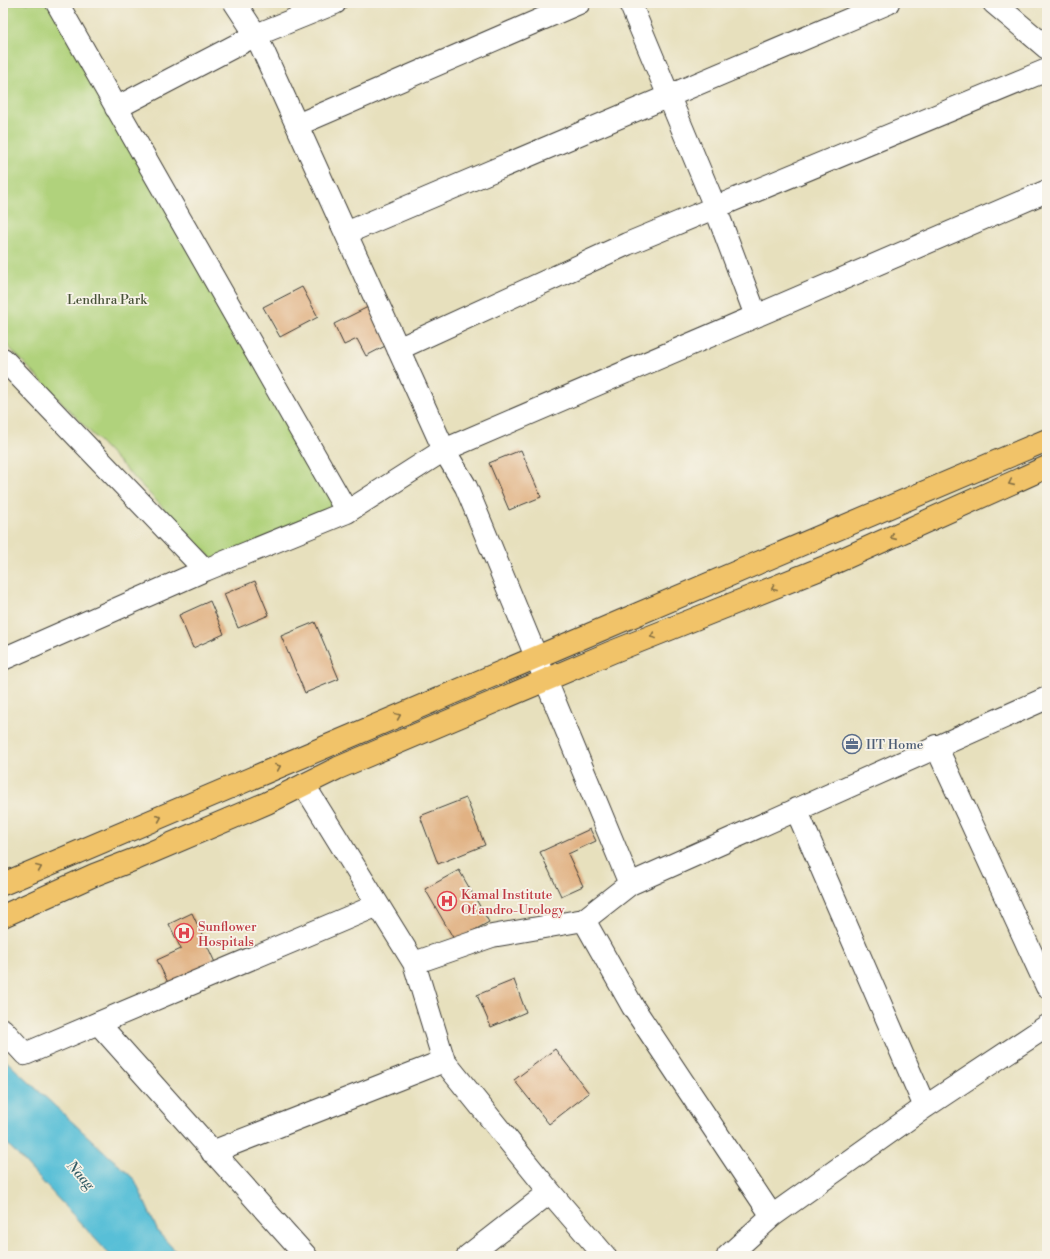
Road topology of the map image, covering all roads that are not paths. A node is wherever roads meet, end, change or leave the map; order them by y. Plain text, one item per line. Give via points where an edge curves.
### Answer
1 (56, 3) edge
2 (235, 3) edge
3 (336, 3) edge
4 (579, 3) edge
5 (630, 3) edge
6 (888, 3) edge
7 (994, 3) edge
8 (256, 35) junction
9 (1047, 48) edge
10 (1047, 70) edge
11 (668, 97) junction
12 (116, 108) junction
13 (297, 125) junction
14 (1047, 191) edge
15 (715, 207) junction
16 (346, 233) junction
17 (756, 316) junction
18 (398, 349) junction
19 (3, 359) edge
20 (1047, 440) edge
21 (444, 450) junction
22 (1047, 467) edge
23 (347, 512) junction
24 (205, 570) junction
25 (538, 657) junction
26 (3, 659) edge
27 (546, 680) junction
28 (1047, 698) edge
29 (936, 746) junction
30 (304, 785) junction
31 (796, 810) junction
32 (3, 884) edge
33 (630, 884) junction
34 (378, 905) junction
35 (3, 916) edge
36 (584, 920) junction
37 (414, 963) junction
38 (1047, 986) edge
39 (98, 1023) junction
40 (1047, 1026) edge
41 (3, 1030) edge
42 (444, 1061) junction
43 (925, 1107) junction
44 (212, 1152) junction
45 (550, 1192) junction
46 (772, 1216) junction
47 (306, 1256) edge
48 (468, 1256) edge
49 (605, 1256) edge
50 (728, 1256) edge

1 - 12 street
2 - 8 street
3 - 8 street
4 - 13 street
5 - 11 street
6 - 11 street
7 - 9 street
8 - 12 street
8 - 13 street
10 - 15 street
11 - 15 street
11 - 16 street
12 - 23 street
13 - 16 street
14 - 17 street
15 - 17 street
15 - 18 street via 627,244
16 - 18 street
17 - 21 street
18 - 21 street
19 - 24 street
20 - 25 main road
21 - 23 street
21 - 25 street via 466,487
22 -> 27 main road via 825,568
23 - 24 street
24 - 26 street
25 - 27 street
32 -> 25 main road
27 - 30 main road via 338,768
27 - 33 street
28 - 29 street
29 - 31 street
29 - 38 street
30 - 34 street
30 - 35 main road
31 - 33 street
31 - 43 street
33 - 36 street
34 - 37 street
34 - 39 street
36 - 37 street via 492,936
36 - 46 street via 633,1007
37 - 42 street
39 - 41 street via 25,1054
39 - 44 street
40 - 43 street
42 - 44 street
42 - 45 street
43 - 46 street
44 - 47 street
45 - 48 street
45 - 49 street
46 - 50 street

